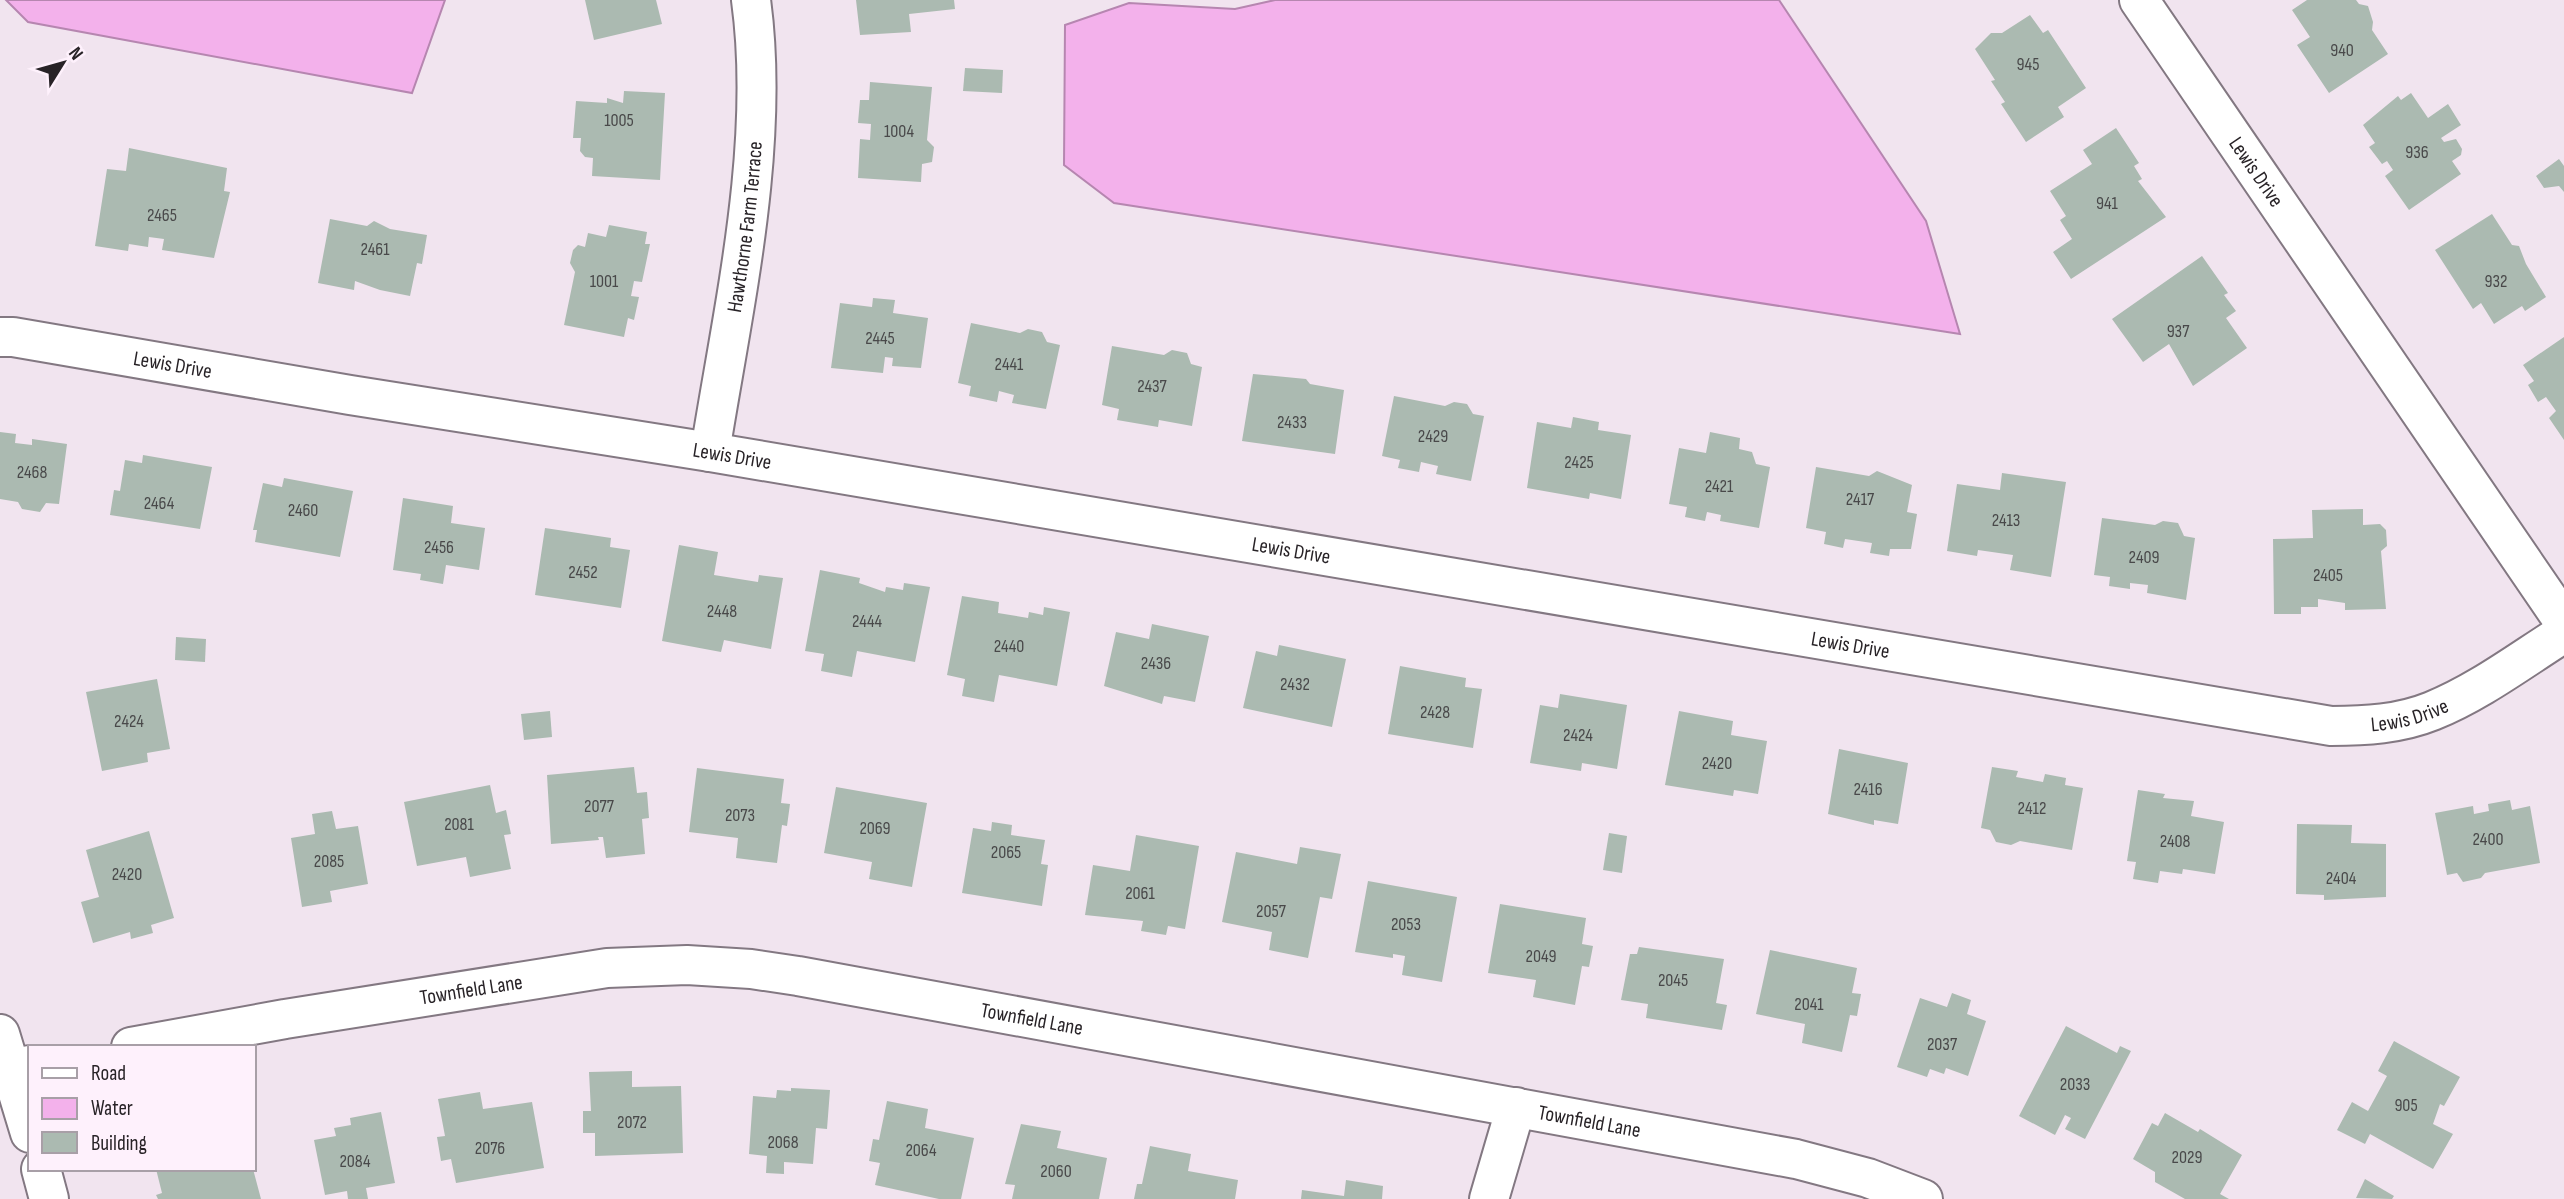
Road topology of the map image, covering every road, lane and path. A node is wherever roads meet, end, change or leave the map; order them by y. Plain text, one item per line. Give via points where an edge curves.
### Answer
1 (751, 0) edge
2 (2139, 0) edge
3 (0, 337) edge
4 (710, 452) junction
5 (2564, 622) edge
6 (2564, 634) edge
7 (142, 1045) edge
8 (10, 1060) edge
9 (1516, 1107) junction
10 (28, 1126) edge
11 (42, 1171) edge
12 (49, 1199) edge
13 (1489, 1199) edge
14 (1923, 1199) edge

1 - 4 street, Hawthorne Farm Terrace via 756,105 750,196
2 - 5 street, Lewis Drive
3 - 4 street, Lewis Drive
4 - 6 street, Lewis Drive via 2330,726 2376,725 2430,712
7 - 9 street, Townfield Lane via 607,968 687,965 798,976
8 - 10 street
9 - 13 street
9 - 14 street, Townfield Lane via 1796,1159 1868,1178
11 - 12 street

